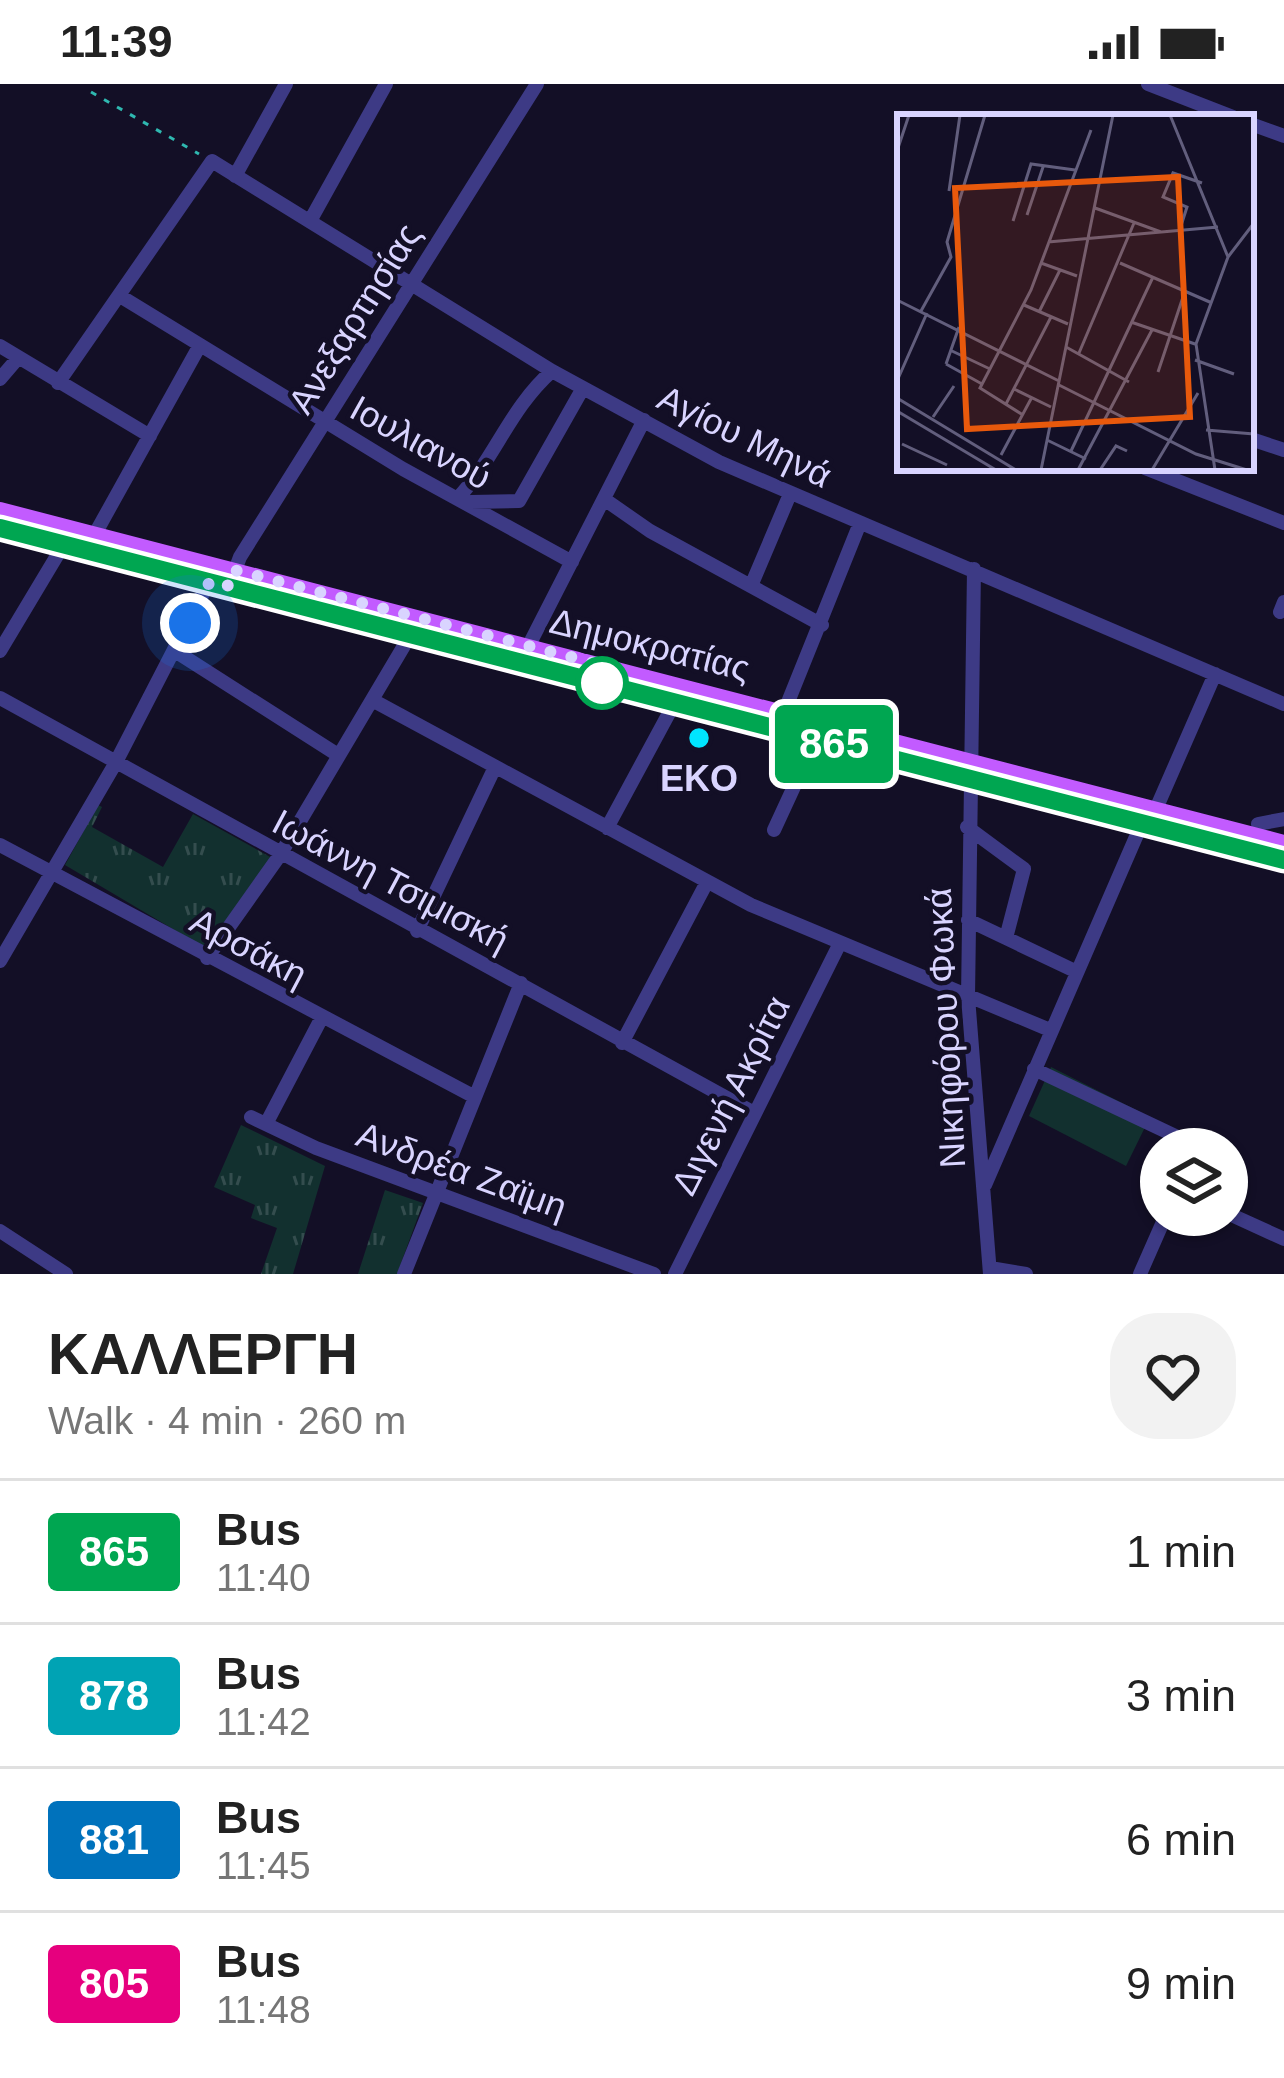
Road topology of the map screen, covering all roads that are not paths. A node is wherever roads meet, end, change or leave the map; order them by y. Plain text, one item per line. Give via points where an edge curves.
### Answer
1 (386, 84) edge
2 (537, 84) edge
3 (1148, 84) edge
4 (281, 86) edge
5 (1225, 114) edge
6 (1254, 125) edge
7 (1284, 136) edge
8 (236, 176) junction
9 (310, 221) junction
10 (411, 284) junction
11 (120, 296) junction
12 (200, 345) junction
13 (0, 346) edge
14 (18, 358) junction
15 (552, 371) junction
16 (0, 379) edge
17 (58, 383) junction
18 (583, 388) junction
19 (644, 420) junction
20 (324, 422) junction
21 (150, 436) junction
22 (1254, 440) edge
23 (1284, 450) edge
24 (1152, 471) edge
25 (790, 494) junction
26 (604, 499) junction
27 (462, 500) junction
28 (0, 510) edge
29 (860, 523) junction
30 (1284, 523) edge
31 (0, 528) edge
32 (95, 534) junction
33 (64, 544) junction
34 (572, 562) junction
35 (974, 568) junction
36 (212, 573) junction
37 (232, 578) junction
38 (751, 586) junction
39 (822, 625) junction
40 (410, 634) junction
41 (528, 647) junction
42 (175, 651) junction
43 (0, 652) edge
44 (1215, 674) junction
45 (0, 698) edge
46 (374, 701) junction
47 (1284, 704) edge
48 (679, 709) junction
49 (784, 712) junction
50 (816, 740) junction
51 (338, 755) junction
52 (115, 764) junction
53 (495, 767) junction
54 (968, 770) junction
55 (1156, 809) junction
56 (1284, 819) edge
57 (1142, 823) junction
58 (1258, 824) dead end
59 (967, 827) junction
60 (607, 828) junction
61 (774, 830) dead end
62 (1284, 842) edge
63 (0, 845) edge
64 (280, 855) junction
65 (1284, 860) edge
66 (52, 875) junction
67 (707, 882) junction
68 (968, 920) junction
69 (416, 931) junction
70 (1006, 938) junction
71 (840, 943) junction
72 (207, 958) junction
73 (0, 961) edge
74 (1075, 971) junction
75 (520, 983) junction
76 (968, 997) junction
77 (321, 1019) junction
78 (1050, 1030) junction
79 (622, 1043) junction
80 (1034, 1069) junction
81 (473, 1096) junction
82 (754, 1113) junction
83 (1159, 1128) edge
84 (983, 1189) junction
85 (433, 1192) junction
86 (1248, 1223) edge
87 (0, 1231) edge
88 (1157, 1236) edge
89 (1284, 1239) edge
90 (990, 1271) edge
91 (66, 1274) edge
92 (404, 1274) edge
93 (654, 1274) edge
94 (675, 1274) edge
95 (1026, 1274) edge
96 (1140, 1274) edge

1 - 9 street
2 - 10 street, Ανεξαρτησίας
3 - 5 street
4 - 8 street
6 - 7 street
8 - 9 street, Αγίου Μηνά
8 - 11 street, Αγίου Μηνά via 212,161
9 - 10 street, Αγίου Μηνά
10 - 15 street, Αγίου Μηνά
10 - 20 street, Ανεξαρτησίας
11 - 12 street, Ιουλιανού
11 - 17 street
12 - 20 street, Ιουλιανού
12 - 21 street
13 - 14 street
14 - 16 street
14 - 17 street
15 - 18 street, Αγίου Μηνά
15 - 27 street via 511,413
17 - 21 street
18 - 19 street, Αγίου Μηνά
18 - 27 street via 519,501
19 - 25 street, Αγίου Μηνά
19 - 26 street
20 - 27 street, Ιουλιανού
20 - 37 street, Ανεξαρτησίας
21 - 32 street
22 - 23 street
24 - 30 street
25 - 29 street, Αγίου Μηνά
25 - 38 street
26 - 34 street
26 - 38 street
27 - 34 street, Ιουλιανού
28 - 32 main road, Δημοκρατίας
29 - 35 street, Αγίου Μηνά
29 - 39 street
31 - 33 main road, Δημοκρατίας
32 - 36 main road, Δημοκρατίας
33 - 36 main road, Δημοκρατίας
33 - 43 street
34 - 41 street
35 - 44 street, Αγίου Μηνά
35 - 54 street, Νικηφόρου Φωκά
36 - 37 main road, Δημοκρατίας
36 - 42 street
37 - 40 main road, Δημοκρατίας
37 - 41 main road, Δημοκρατίας
38 - 39 street
39 - 49 street
40 - 46 street
40 - 48 main road, Δημοκρατίας
41 - 49 main road, Δημοκρατίας
42 - 51 street
42 - 52 street
44 - 47 street, Αγίου Μηνά
44 - 55 street
45 - 52 street, Ιωάννη Τσιμισκή
46 - 51 street
46 - 53 street
48 - 50 main road, Δημοκρατίας
48 - 60 street
49 - 54 main road, Δημοκρατίας
50 - 54 main road, Δημοκρατίας
50 - 61 street
51 - 64 street
52 - 64 street, Ιωάννη Τσιμισκή
52 - 66 street
53 - 60 street
53 - 69 street
54 - 55 main road, Δημοκρατίας
54 - 57 main road, Δημοκρατίας
54 - 59 street, Νικηφόρου Φωκά
55 - 62 main road, Δημοκρατίας
56 - 58 street
57 - 65 main road, Δημοκρατίας
57 - 74 street
59 - 68 street, Νικηφόρου Φωκά
59 - 70 street via 1024,869
60 - 67 street
63 - 66 street, Αρσάκη
64 - 69 street, Ιωάννη Τσιμισκή
64 - 72 street
66 - 72 street, Αρσάκη
66 - 73 street
67 - 71 street
67 - 79 street
68 - 70 street
68 - 76 street, Νικηφόρου Φωκά
69 - 75 street, Ιωάννη Τσιμισκή
70 - 74 street
71 - 76 street
71 - 82 street, Διγενή Ακρίτα
72 - 77 street, Αρσάκη
74 - 78 street
75 - 79 street, Ιωάννη Τσιμισκή
75 - 81 street
76 - 78 street
76 - 84 street, Νικηφόρου Φωκά
77 - 81 street, Αρσάκη
77 - 85 street, Ανδρέα Ζαϊμη via 258,1121
78 - 80 street
79 - 82 street, Ιωάννη Τσιμισκή
80 - 83 street
80 - 84 street
81 - 85 street
82 - 94 street, Διγενή Ακρίτα
84 - 90 street, Νικηφόρου Φωκά
85 - 92 street
85 - 93 street, Ανδρέα Ζαϊμη
86 - 89 street
87 - 91 street
88 - 96 street
90 - 95 street

